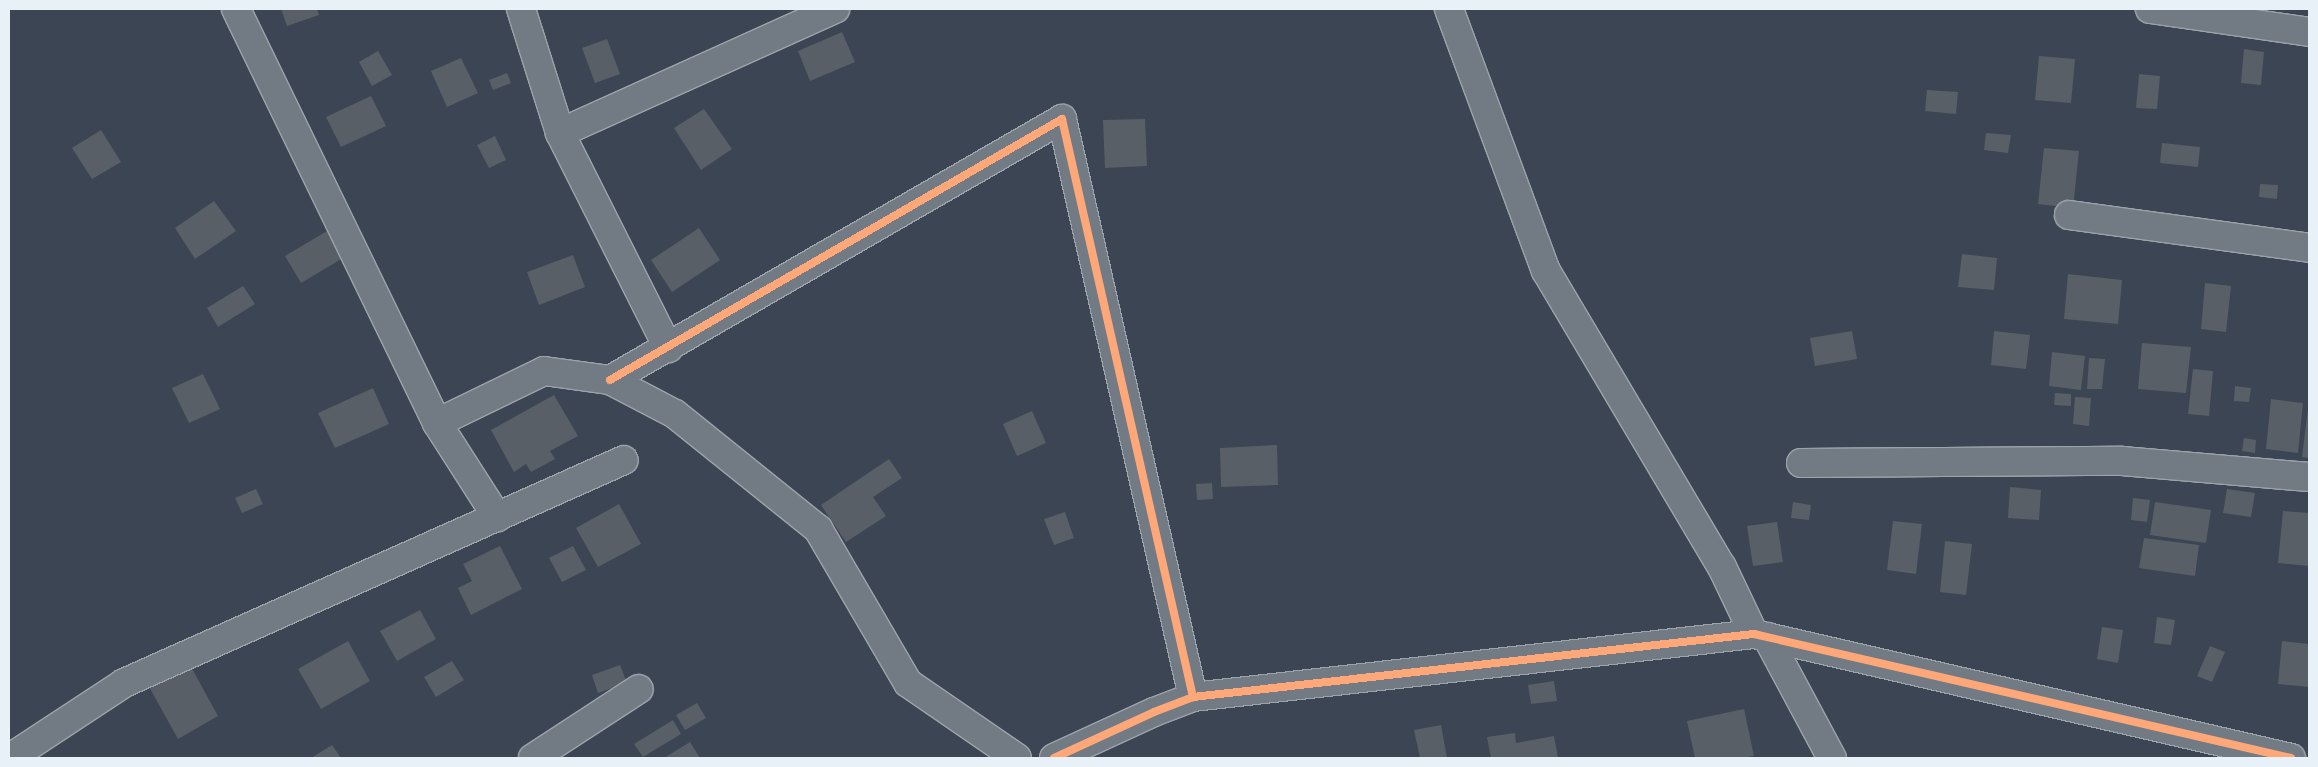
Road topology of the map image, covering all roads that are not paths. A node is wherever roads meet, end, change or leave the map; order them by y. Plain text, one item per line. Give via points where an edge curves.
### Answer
1 (236, 9) edge
2 (521, 9) edge
3 (835, 9) edge
4 (2150, 9) edge
5 (1453, 10) edge
6 (2309, 32) edge
7 (560, 133) junction
8 (2069, 215) dead end
9 (2309, 248) edge
10 (668, 348) junction
11 (610, 380) junction
12 (437, 423) junction
13 (624, 460) dead end
14 (1801, 463) dead end
15 (2309, 477) edge
16 (497, 517) junction
17 (1761, 636) junction
18 (639, 689) dead end
19 (1193, 697) junction
20 (10, 758) edge
21 (533, 758) edge
22 (1017, 758) edge
23 (1054, 758) edge
24 (1832, 758) edge
25 (2291, 758) edge

1 - 12 street
2 - 7 street
3 - 7 street
4 - 6 street
5 - 17 street via 1546,271
7 - 10 street
8 - 9 street
10 - 11 street
10 - 19 street via 1062,119
11 - 12 street via 544,371
11 - 22 street via 675,414 818,528 908,684
12 - 16 street
13 - 16 street
14 - 15 street via 2122,461
16 - 20 street via 124,683
17 - 19 street
17 - 24 street
17 - 25 street
18 - 21 street
19 - 23 street

